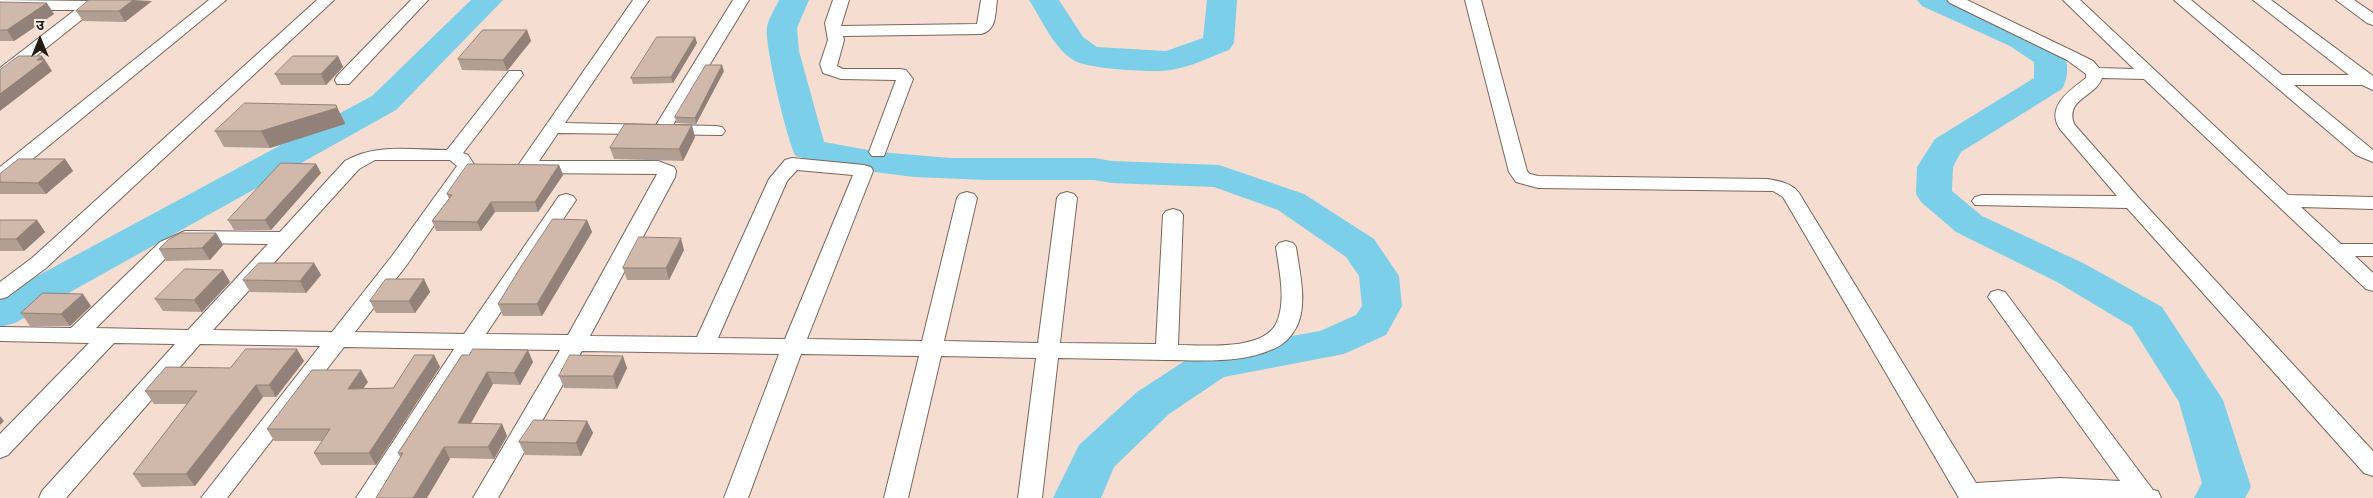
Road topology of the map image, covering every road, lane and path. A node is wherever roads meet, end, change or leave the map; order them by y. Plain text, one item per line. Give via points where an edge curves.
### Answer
1 (218, 0) edge
2 (326, 0) edge
3 (420, 0) edge
4 (641, 0) edge
5 (742, 0) edge
6 (841, 0) edge
7 (989, 0) edge
8 (1473, 0) edge
9 (1955, 0) edge
10 (1972, 0) edge
11 (2071, 0) edge
12 (2182, 0) edge
13 (2261, 0) edge
14 (2344, 0) edge
15 (0, 5) edge
16 (1986, 15) junction
17 (2373, 20) edge
18 (834, 31) junction
19 (3, 71) edge
20 (2094, 73) junction
21 (2148, 74) junction
22 (515, 75) dead end
23 (342, 80) dead end
24 (2278, 80) junction
25 (2370, 83) edge
26 (553, 128) junction
27 (661, 130) junction
28 (716, 131) dead end
29 (878, 152) dead end
30 (2373, 158) edge
31 (487, 165) junction
32 (0, 176) edge
33 (967, 198) dead end
34 (1067, 198) dead end
35 (566, 200) dead end
36 (1982, 201) dead end
37 (2284, 201) junction
38 (2132, 202) junction
39 (2373, 203) edge
40 (1173, 216) dead end
41 (286, 238) junction
42 (1286, 246) dead end
43 (2337, 250) junction
44 (2373, 250) edge
45 (2373, 284) edge
46 (0, 292) edge
47 (1998, 297) dead end
48 (0, 334) edge
49 (75, 336) junction
50 (108, 336) junction
51 (194, 337) junction
52 (338, 340) junction
53 (470, 342) junction
54 (575, 343) junction
55 (704, 345) junction
56 (793, 346) junction
57 (932, 348) junction
58 (1049, 350) junction
59 (1167, 352) junction
60 (2362, 444) edge
61 (0, 449) edge
62 (2373, 467) edge
63 (1970, 495) edge
64 (2146, 497) edge
65 (51, 498) edge
66 (213, 498) edge
67 (368, 498) edge
68 (485, 498) edge
69 (736, 498) edge
70 (896, 498) edge
71 (1030, 498) edge

1 - 32 street
2 - 46 street via 45,258
3 - 23 street
4 - 26 street
5 - 27 street
6 - 18 street via 833,23
7 - 18 street via 986,25 981,29
8 - 63 street via 1518,172 1523,178 1538,182 1767,185 1784,188 1790,193
9 - 16 street
10 - 16 street
11 - 21 street
12 - 24 street
13 - 25 street
14 - 17 street
15 - 19 street via 92,6
16 - 20 street via 2074,57
18 - 29 street via 836,40 829,69 834,72 904,76
20 - 21 street
20 - 38 street via 2094,80 2063,109 2061,116
21 - 37 street
22 - 31 street
24 - 25 street
24 - 30 street
26 - 27 street
26 - 31 street
27 - 28 street
31 - 41 street via 375,155 358,160
31 - 52 street via 399,261
31 - 54 street via 658,166 667,170
33 - 57 street
34 - 58 street
35 - 53 street
36 - 38 street
37 - 39 street
37 - 43 street
38 - 60 street
40 - 59 street
41 - 49 street via 194,237 175,241
41 - 51 street
42 - 59 street via 1293,299 1291,317 1282,333 1267,344 1242,352
43 - 44 street
43 - 45 street
47 - 64 street
48 - 49 street
49 - 50 street
50 - 51 street
50 - 61 street
51 - 52 street
51 - 65 street
52 - 53 street
52 - 66 street
53 - 54 street
53 - 67 street
54 - 55 street
54 - 68 street
55 - 56 street
55 - 56 street via 778,180 792,164 864,170
56 - 57 street
56 - 69 street
57 - 58 street
57 - 70 street
58 - 59 street
58 - 71 street
60 - 62 street
63 - 64 street via 2086,488

